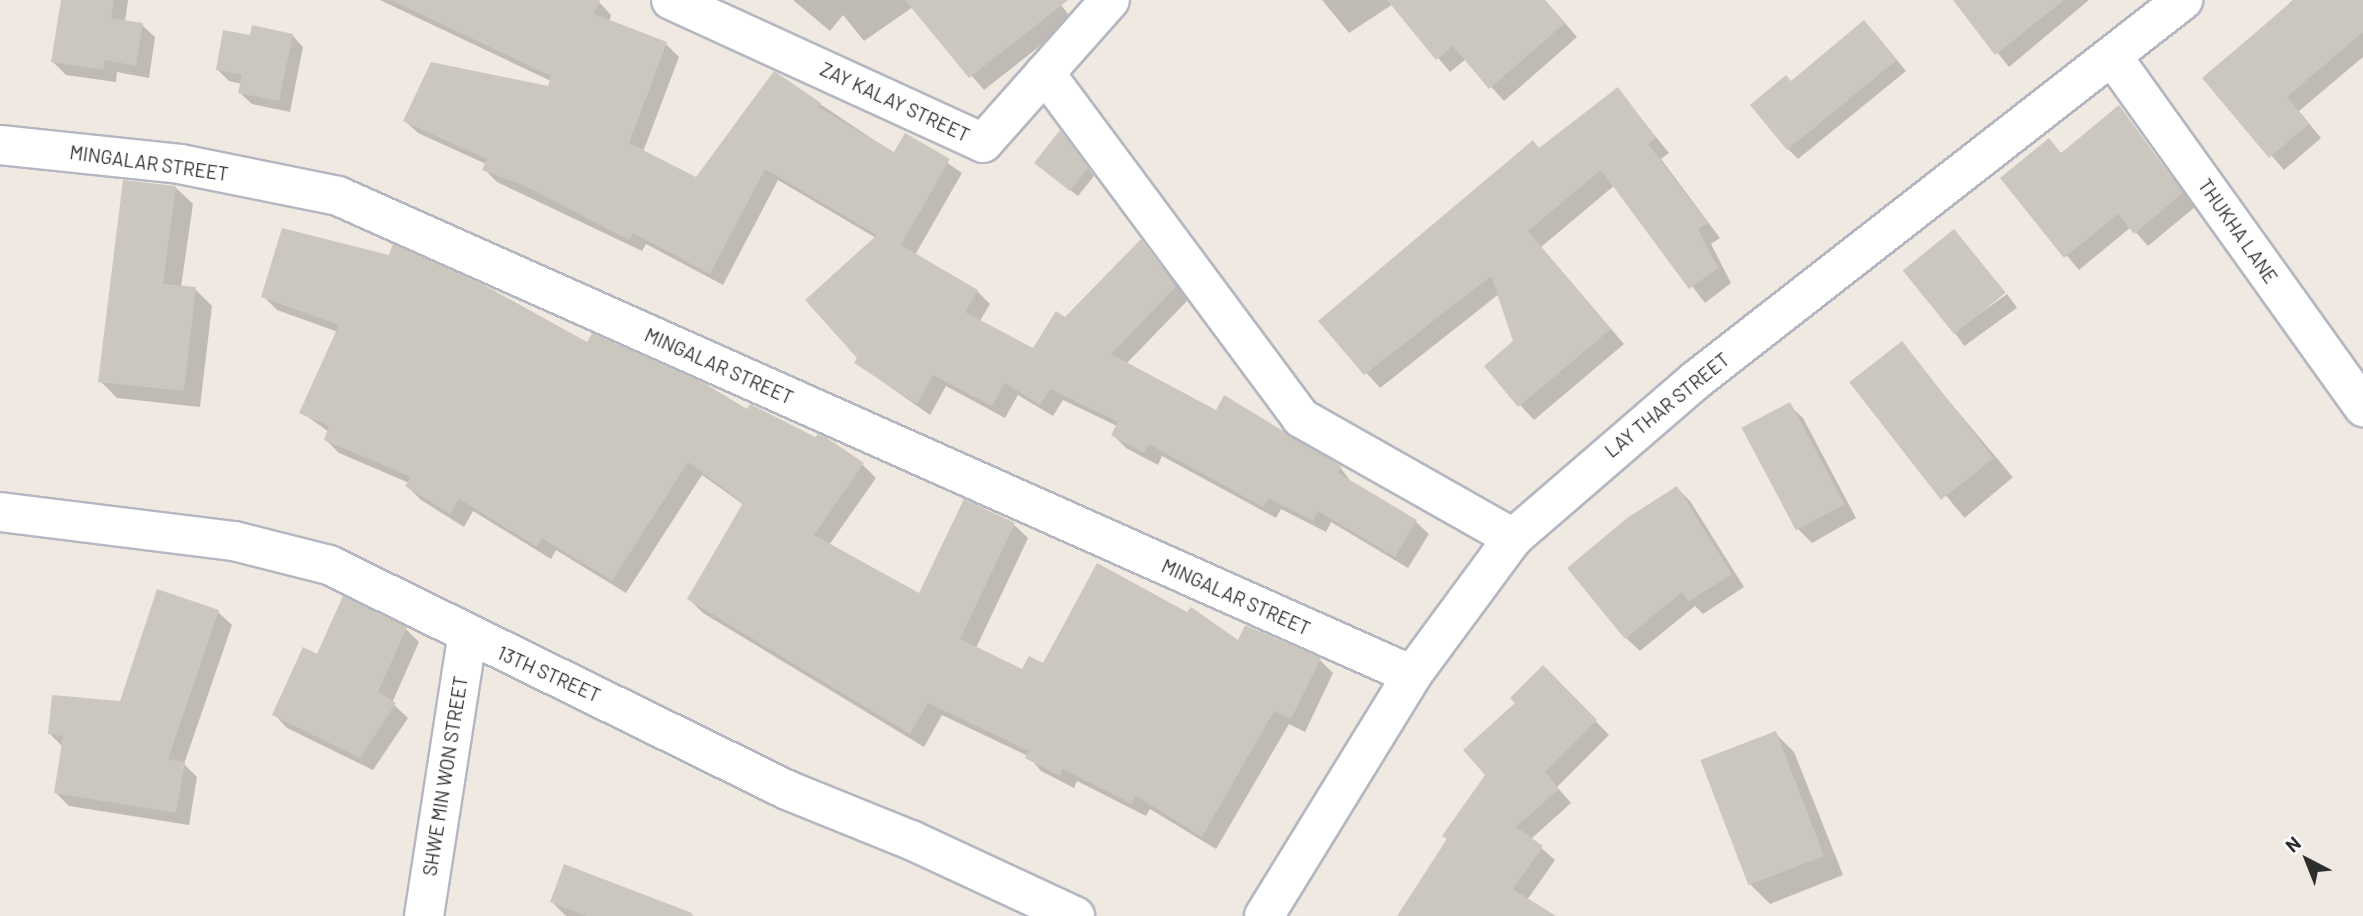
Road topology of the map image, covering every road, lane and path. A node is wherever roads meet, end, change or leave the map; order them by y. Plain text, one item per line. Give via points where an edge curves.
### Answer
1 (671, 0) edge
2 (1110, 0) edge
3 (2183, 0) edge
4 (2112, 55) junction
5 (1045, 73) junction
6 (0, 145) edge
7 (2363, 407) edge
8 (0, 512) edge
9 (1513, 538) junction
10 (467, 637) junction
11 (1412, 675) junction
12 (424, 916) edge
13 (1075, 916) edge
14 (1264, 916) edge

1 - 5 street, ZAY KALAY STREET via 983,143
2 - 5 street, ZAY KALAY STREET
3 - 4 street, LAY THAR STREET
4 - 7 street, THUKHA LANE
4 - 9 street, LAY THAR STREET via 1696,380
5 - 9 street via 1301,418
6 - 11 street, MINGALAR STREET via 180,164 338,196
8 - 10 street, 13TH STREET via 234,541 329,565
9 - 11 street, LAY THAR STREET
10 - 12 street, SHWE MIN WON STREET
10 - 13 street, 13TH STREET via 621,706 787,790 911,840
11 - 14 street, LAY THAR STREET

